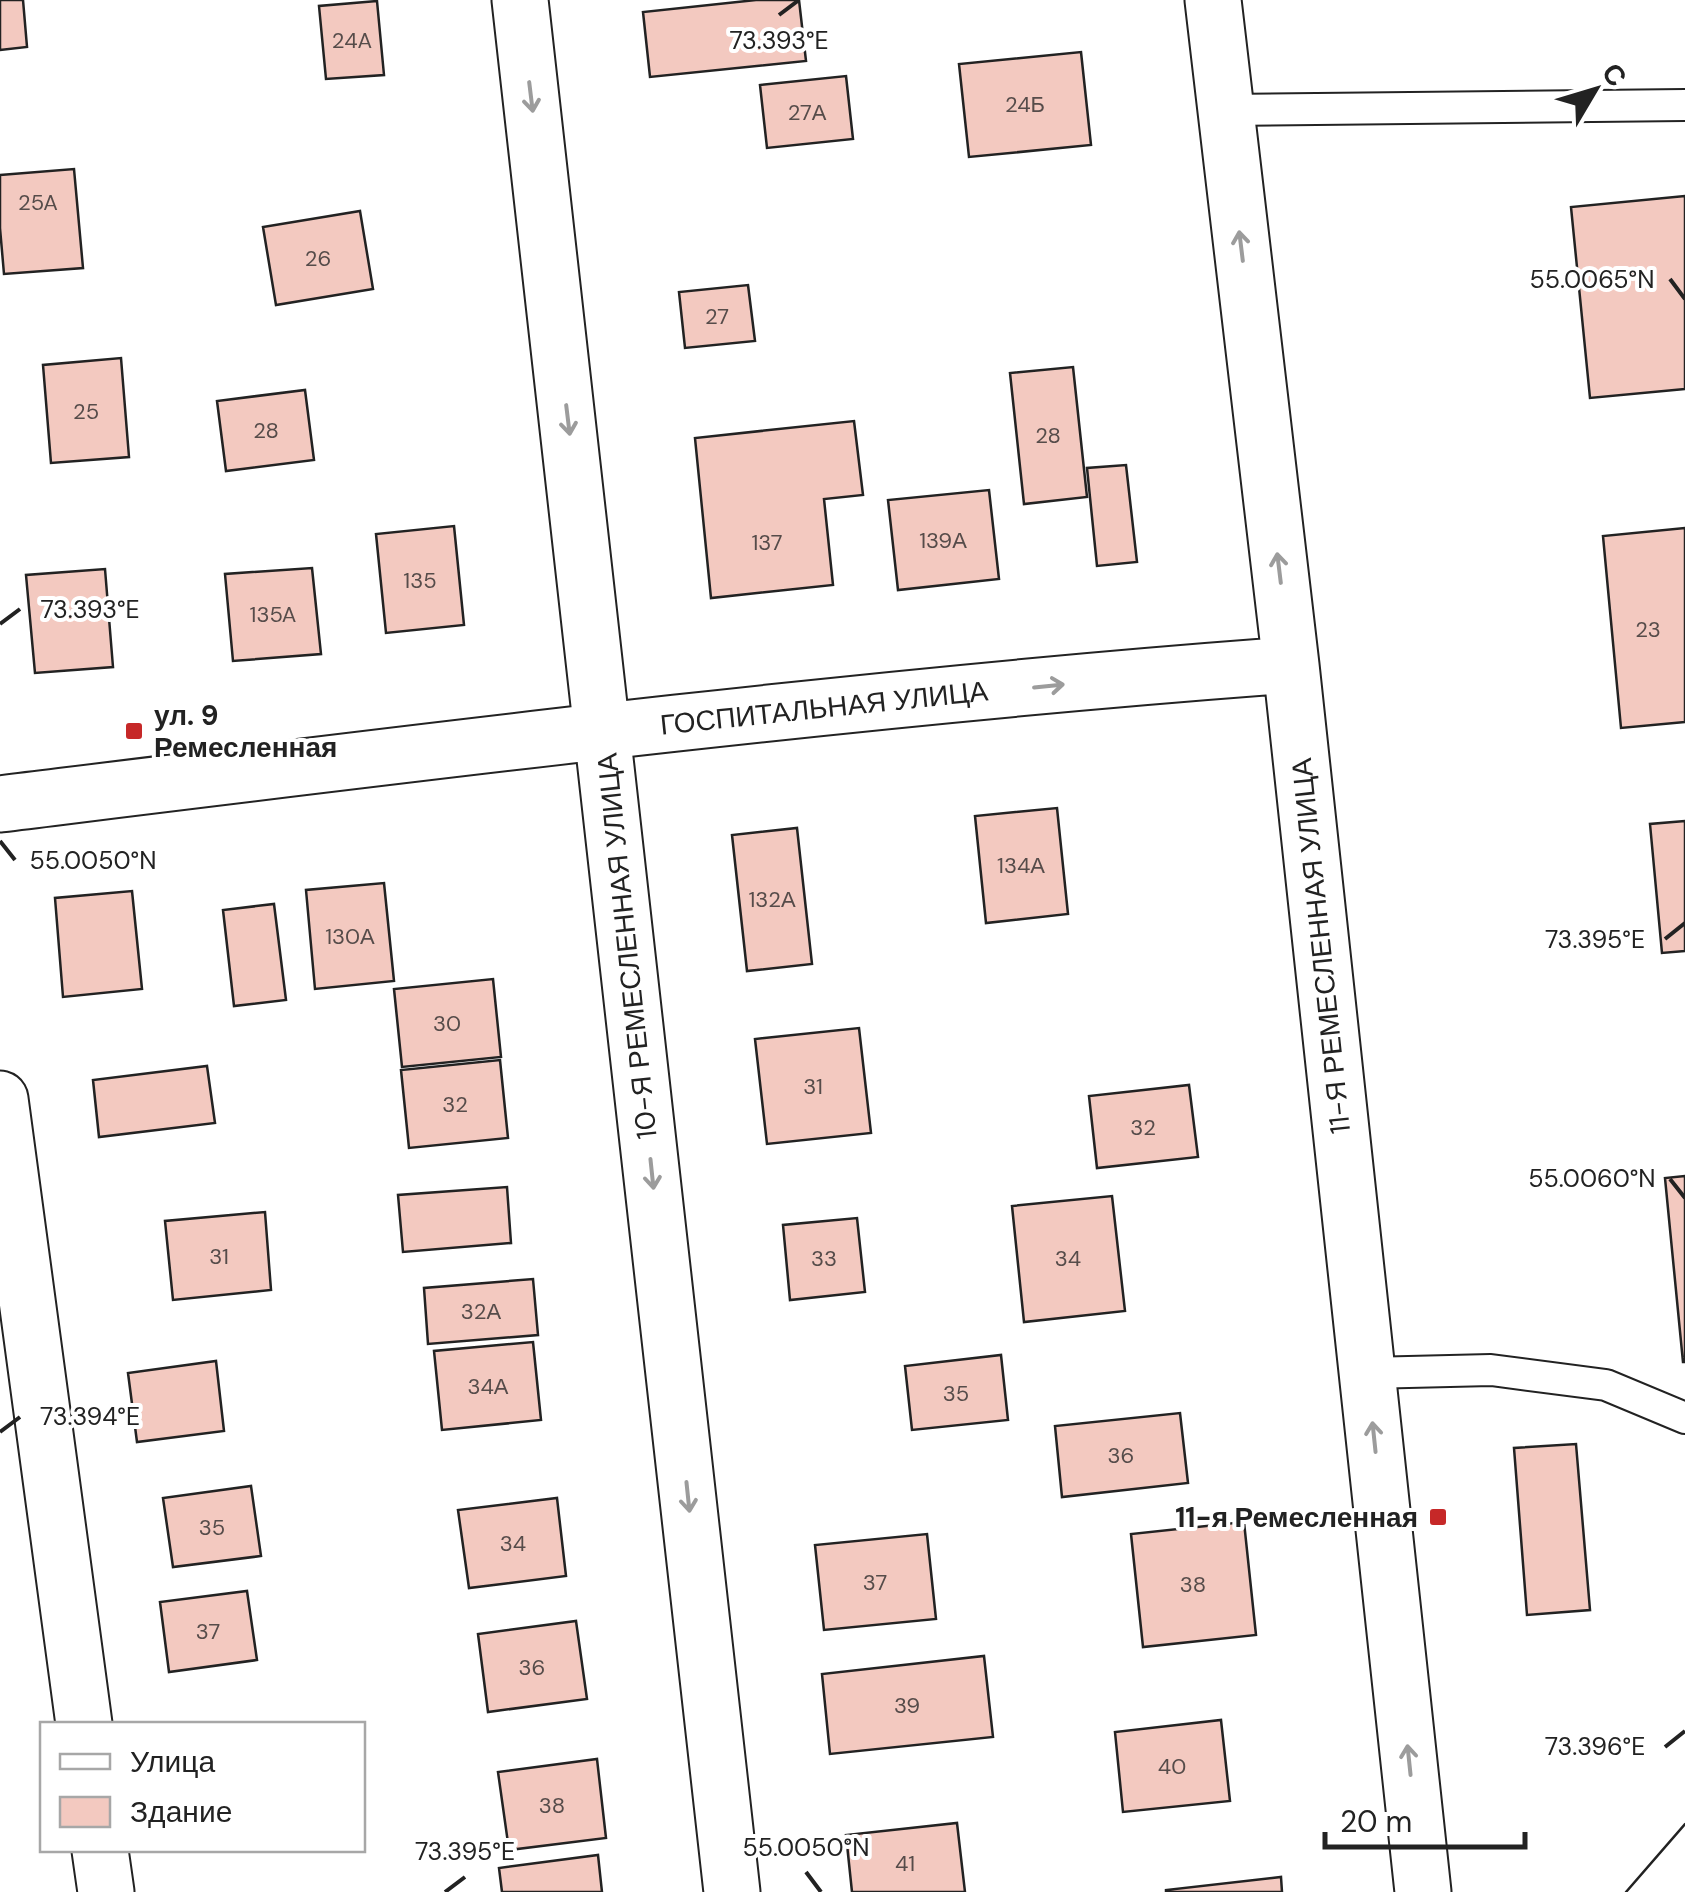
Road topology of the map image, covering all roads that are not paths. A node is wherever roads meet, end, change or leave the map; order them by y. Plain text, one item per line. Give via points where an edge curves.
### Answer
1 (520, 0) edge
2 (1213, 0) edge
3 (1685, 105) edge
4 (1225, 110) junction
5 (1291, 665) junction
6 (604, 730) junction
7 (0, 804) edge
8 (0, 1099) edge
9 (1367, 1373) junction
10 (1685, 1418) edge
11 (84, 1722) edge
12 (100, 1852) edge
13 (106, 1892) edge
14 (732, 1892) edge
15 (1423, 1892) edge

1 -> 6 main road, 10-Я РЕМЕСЛЕННАЯ УЛИЦА
2 - 4 main road, 11-Я РЕМЕСЛЕННАЯ УЛИЦА
3 - 4 lane
5 -> 4 main road, 11-Я РЕМЕСЛЕННАЯ УЛИЦА
6 -> 5 main road, ГОСПИТАЛЬНАЯ УЛИЦА
5 - 9 main road, 11-Я РЕМЕСЛЕННАЯ УЛИЦА
6 - 7 main road, ГОСПИТАЛЬНАЯ УЛИЦА
6 -> 14 main road, 10-Я РЕМЕСЛЕННАЯ УЛИЦА
8 - 11 main road
9 - 10 lane via 1491,1370 1606,1385
15 -> 9 main road, 11-Я РЕМЕСЛЕННАЯ УЛИЦА
12 - 13 main road

